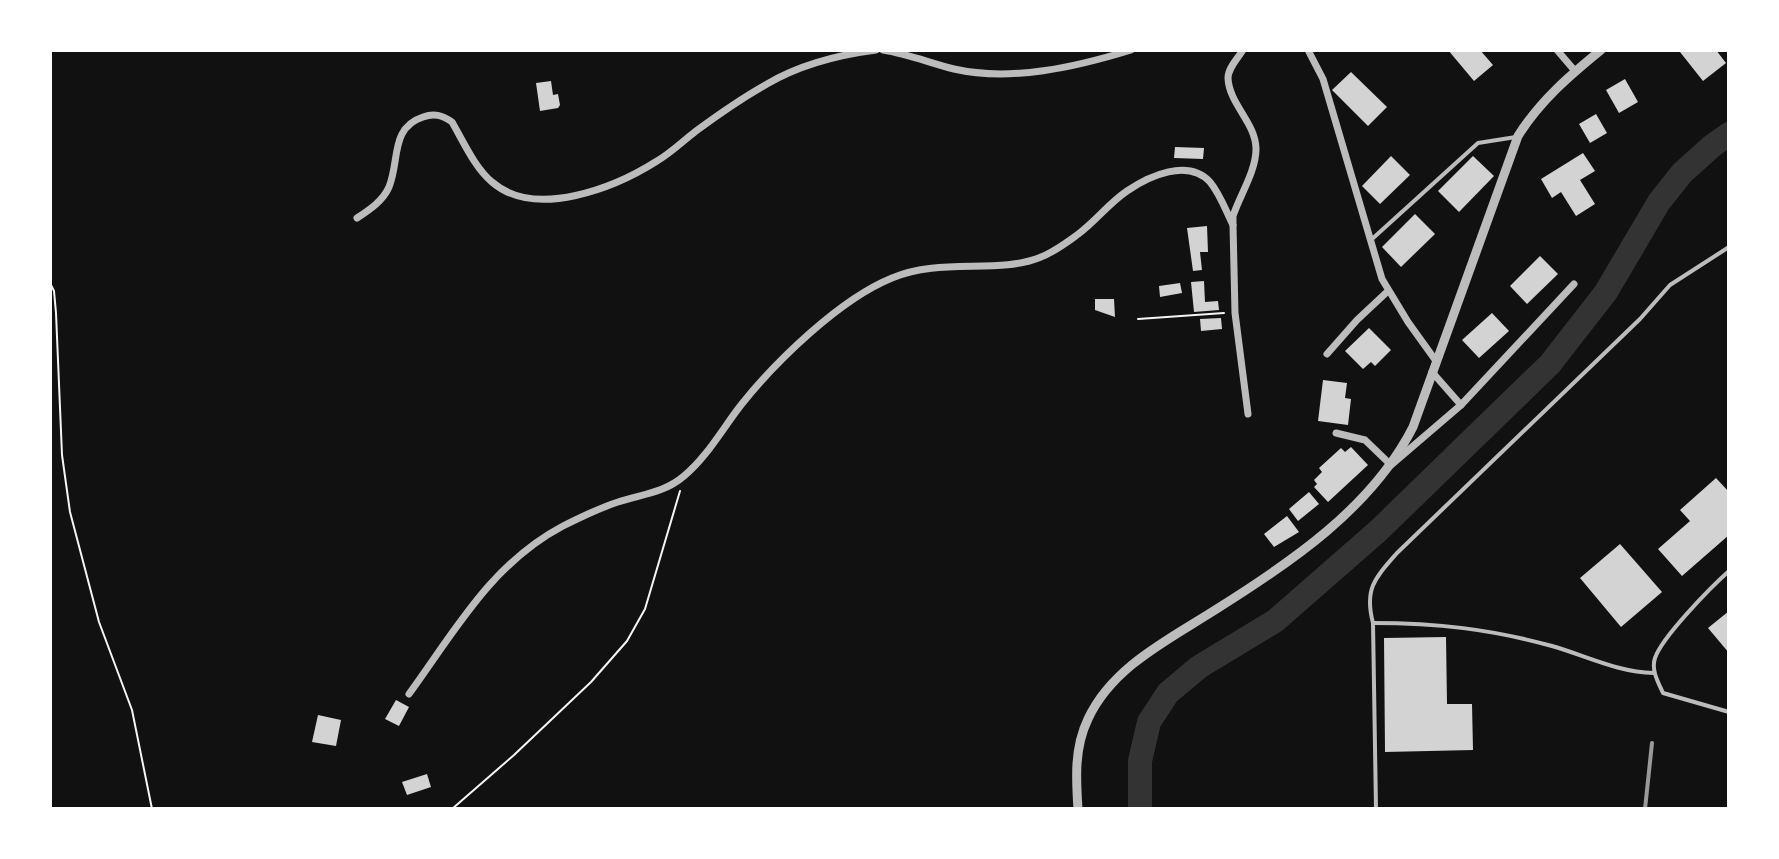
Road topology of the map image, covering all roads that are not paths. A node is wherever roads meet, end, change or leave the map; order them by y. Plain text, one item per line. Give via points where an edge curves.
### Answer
1 (876, 50) edge
2 (883, 50) edge
3 (1131, 50) edge
4 (1243, 50) edge
5 (1308, 50) edge
6 (1557, 50) edge
7 (1601, 50) edge
8 (1575, 71) junction
9 (1518, 136) junction
10 (357, 218) dead end
11 (1233, 225) junction
12 (1369, 242) junction
13 (1729, 247) edge
14 (1574, 284) dead end
15 (1388, 291) junction
16 (1327, 354) dead end
17 (1436, 361) junction
18 (1432, 372) junction
19 (1461, 405) junction
20 (1248, 414) dead end
21 (1336, 433) dead end
22 (1391, 465) junction
23 (1729, 571) edge
24 (1373, 623) junction
25 (1654, 673) junction
26 (409, 694) dead end
27 (1729, 712) edge
28 (1078, 809) edge
29 (1376, 809) edge

1 - 10 street via 800,67 741,99 660,160 623,180 560,198 508,193 491,181 452,122 430,114 403,128 388,189
2 - 3 street via 986,73 1051,68
4 - 11 street via 1228,78 1256,151
5 - 12 street via 1323,79
6 - 8 street
7 - 8 street
8 - 9 street
9 - 12 lane via 1478,143
9 - 17 street
11 - 20 street via 1235,313
11 - 26 street via 1199,173 1171,171 1125,192 1078,235 1038,258 930,267 865,291 778,363 686,475 663,492 594,510 519,556 479,594
12 - 15 street
13 - 24 lane via 1670,285 1565,394 1397,553 1369,591
14 - 19 street
15 - 16 street
15 - 17 street
17 - 18 street
18 - 19 street
18 - 22 street via 1413,427
19 - 22 street
21 - 22 street via 1365,440
22 - 28 street via 1308,546 1114,681 1087,720 1080,742
23 - 25 lane via 1669,636 1655,657
24 - 25 lane via 1448,624 1552,646 1629,672
24 - 29 lane
25 - 27 lane via 1663,693

